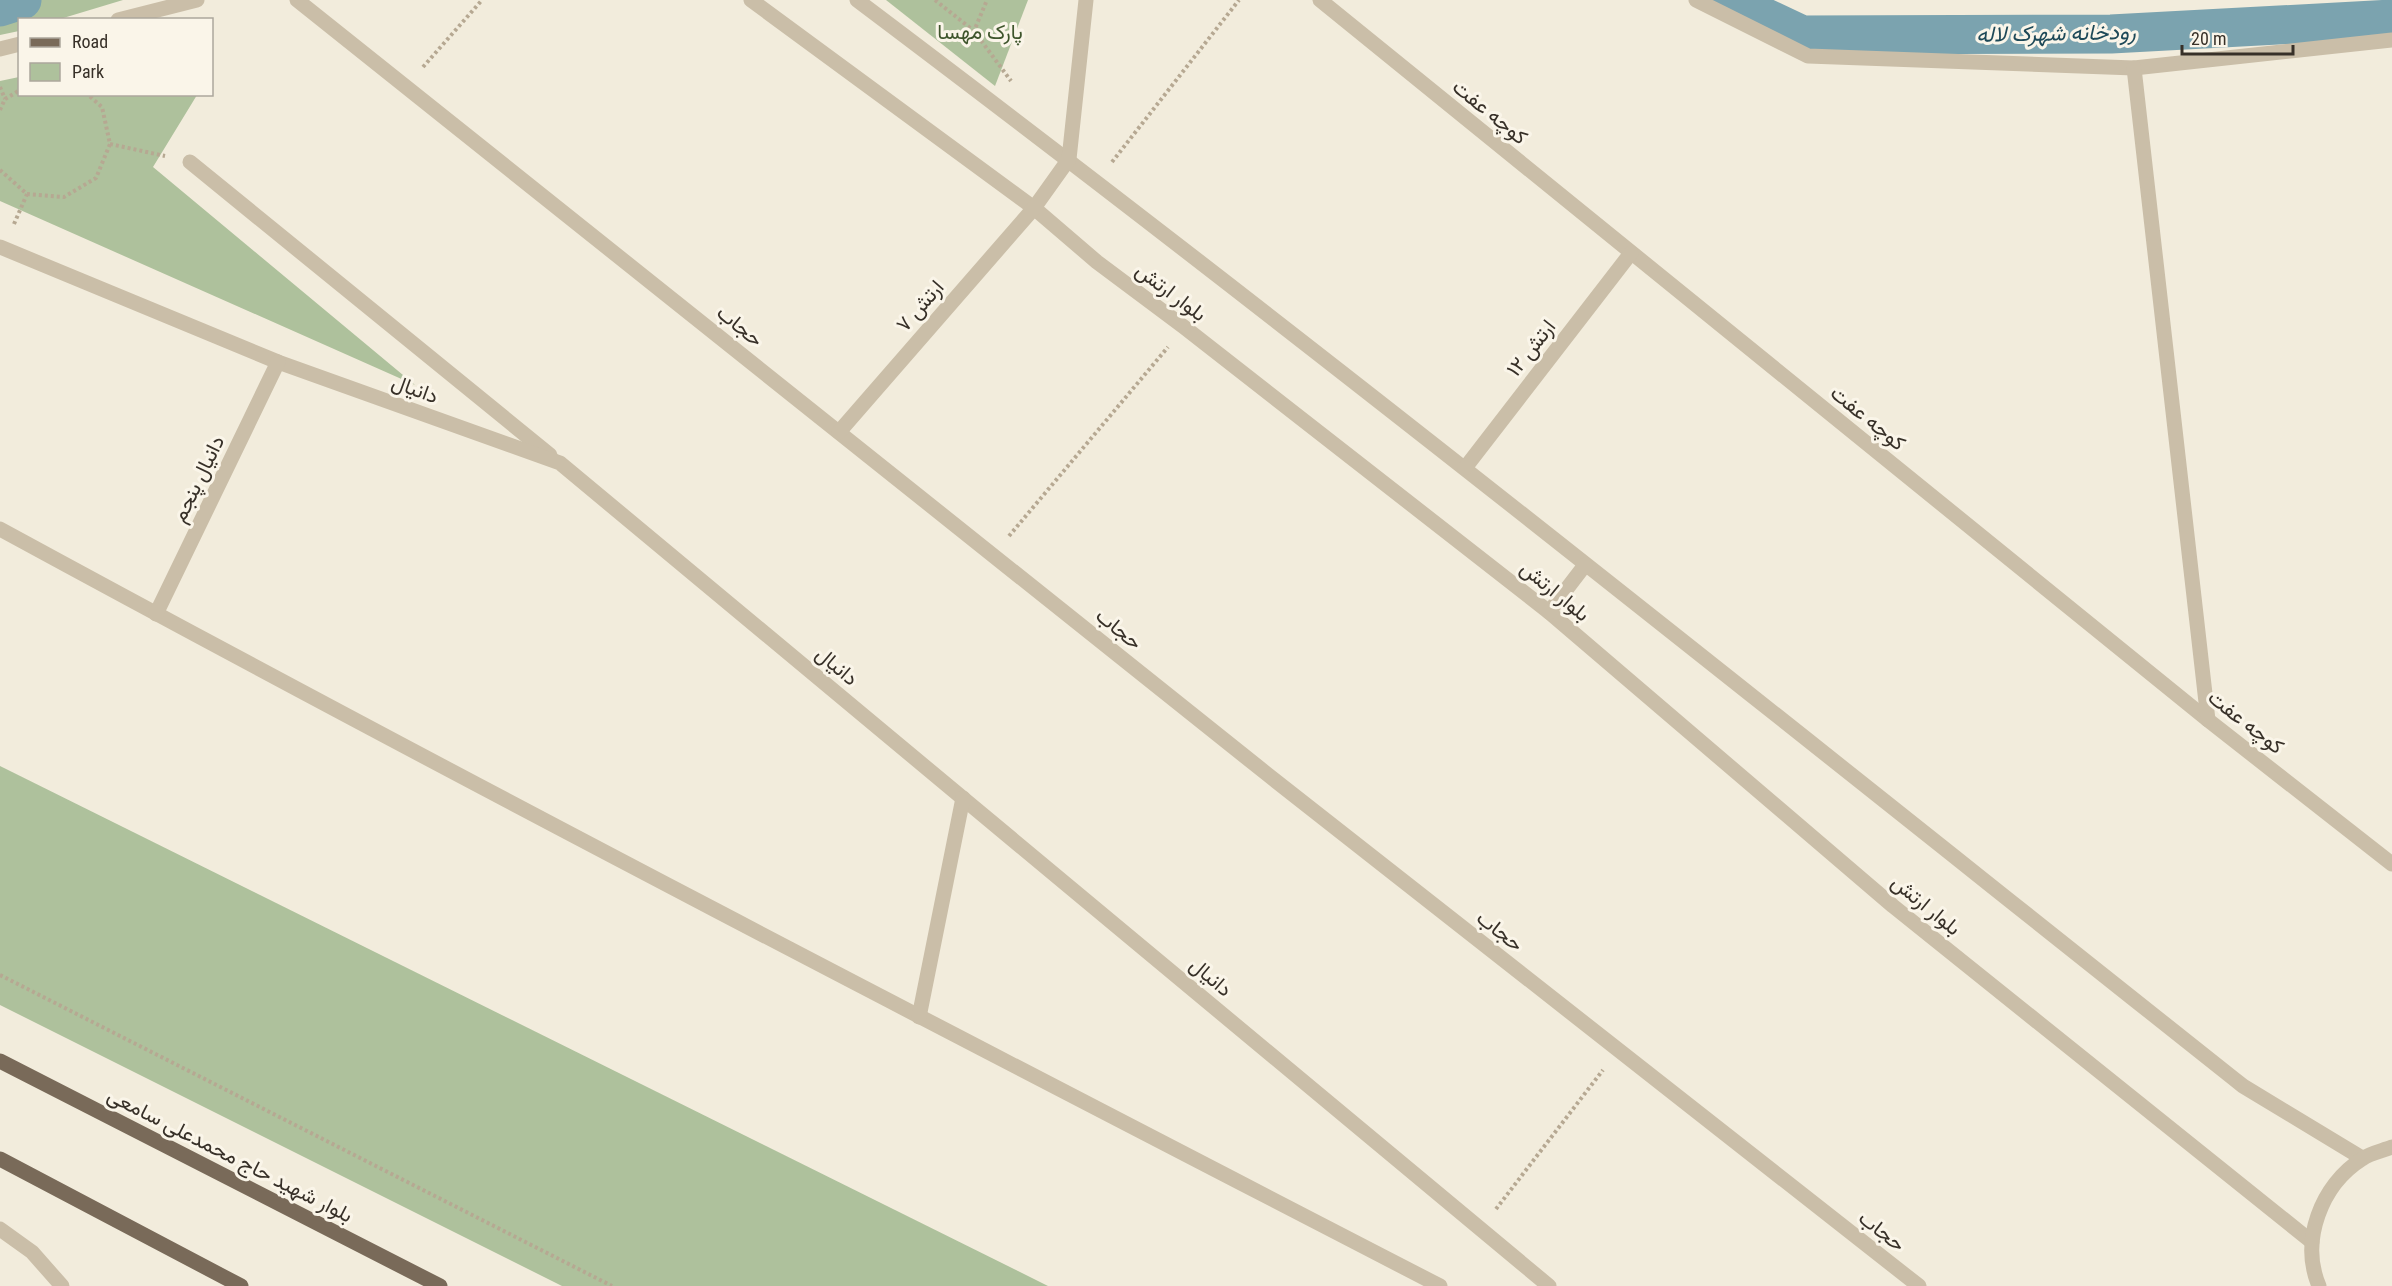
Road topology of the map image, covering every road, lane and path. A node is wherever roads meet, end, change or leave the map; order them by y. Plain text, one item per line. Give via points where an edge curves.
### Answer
1 (197, 0) edge
2 (297, 0) edge
3 (482, 0) edge
4 (751, 0) edge
5 (857, 0) edge
6 (935, 0) edge
7 (987, 0) edge
8 (1086, 0) edge
9 (1239, 0) edge
10 (1320, 0) edge
11 (1696, 0) edge
12 (126, 18) edge
13 (2392, 40) edge
14 (18, 44) edge
15 (0, 49) edge
16 (2134, 68) junction
17 (407, 86) junction
18 (0, 87) edge
19 (18, 91) edge
20 (89, 96) edge
21 (5, 99) junction
22 (0, 110) edge
23 (110, 144) junction
24 (1069, 159) junction
25 (190, 162) joint
26 (0, 170) edge
27 (1097, 181) junction
28 (1034, 208) junction
29 (0, 247) edge
30 (1630, 253) junction
31 (1184, 327) junction
32 (278, 362) junction
33 (839, 432) junction
34 (560, 463) junction
35 (1465, 468) junction
36 (0, 530) edge
37 (993, 555) junction
38 (1585, 565) junction
39 (1549, 612) junction
40 (156, 614) junction
41 (2208, 720) junction
42 (963, 798) junction
43 (2392, 864) edge
44 (0, 975) edge
45 (919, 1017) junction
46 (1619, 1051) junction
47 (0, 1061) edge
48 (2392, 1147) edge
49 (2362, 1158) junction
50 (0, 1159) edge
51 (0, 1228) edge
52 (1480, 1229) junction
53 (2312, 1242) junction
54 (62, 1286) edge
55 (241, 1286) edge
56 (440, 1286) edge
57 (612, 1286) edge
58 (1440, 1286) edge
59 (1548, 1286) edge
60 (1919, 1286) edge
61 (2319, 1286) edge

1 - 12 street
2 - 17 street, حجاب
3 - 17 path
4 - 28 street, بلوار ارتش
5 - 24 street, بلوار ارتش
6 - 7 path via 974,31
8 - 24 street
9 - 27 path
10 - 30 street, کوچه عفت
11 - 16 street via 1808,56
13 - 16 street
14 - 15 street
16 - 41 street
17 - 33 street, حجاب
18 - 21 path
19 - 21 path
20 - 23 path via 102,107
21 - 22 path
23 - 25 path
23 - 26 path via 96,178 64,197 27,194
24 - 27 street, بلوار ارتش
24 - 28 street, ارتش ۷
25 - 34 street
27 - 35 street, بلوار ارتش
28 - 31 street, بلوار ارتش via 1097,262
28 - 33 street, ارتش ۷
29 - 32 street, دانیال
30 - 35 street, ارتش ۱۲
30 - 41 street, کوچه عفت
31 - 37 path
31 - 39 street, بلوار ارتش
32 - 34 street, دانیال
32 - 40 street, دانیال پنجم
33 - 37 street, حجاب
34 - 42 street, دانیال
35 - 38 street, بلوار ارتش
36 - 40 street
37 - 46 street, حجاب
38 - 39 street
38 - 49 street, بلوار ارتش via 2242,1086
39 - 53 street, بلوار ارتش via 1893,906
40 - 45 street
41 - 43 street, کوچه عفت
42 - 45 street
42 - 52 street, دانیال
44 - 57 path
45 - 58 street
46 - 52 path
46 - 60 street, حجاب
47 - 56 main road, بلوار شهید حاج محمدعلی سامعی
48 - 49 street
49 - 53 street via 2337,1180 2319,1209
50 - 55 main road
51 - 54 street via 32,1252
52 - 59 street, دانیال
53 - 61 street via 2314,1275

